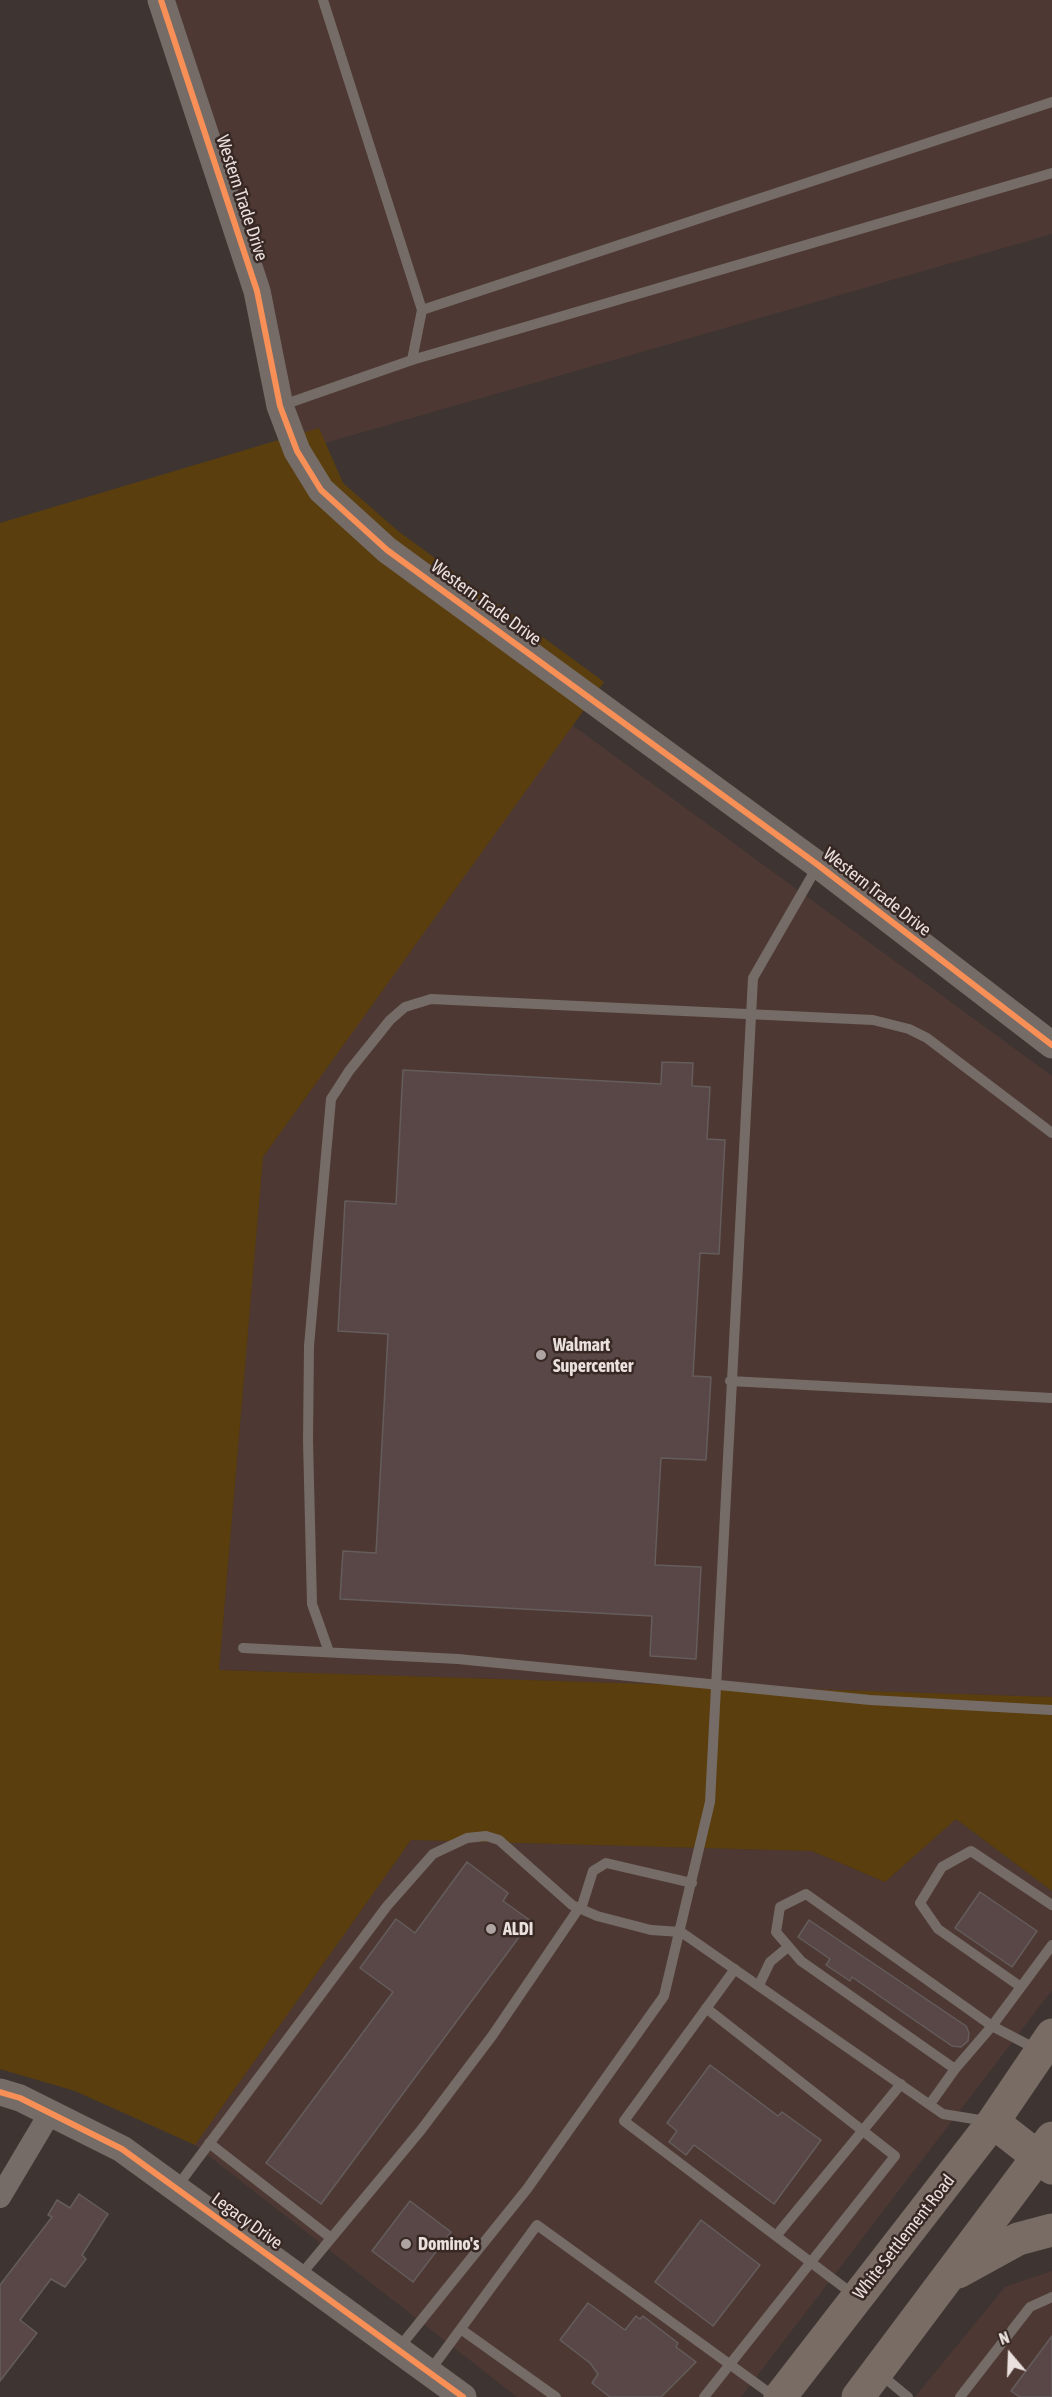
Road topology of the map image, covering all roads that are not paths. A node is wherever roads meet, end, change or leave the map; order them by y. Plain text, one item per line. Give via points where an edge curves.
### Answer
1 (161, 0) edge
2 (323, 0) edge
3 (1052, 102) edge
4 (1052, 173) edge
5 (422, 310) junction
6 (412, 360) junction
7 (280, 406) junction
8 (819, 865) junction
9 (751, 1016) junction
10 (1052, 1045) edge
11 (1052, 1133) edge
12 (730, 1381) junction
13 (1052, 1398) edge
14 (243, 1648) dead end
15 (329, 1652) junction
16 (715, 1683) junction
17 (1052, 1710) edge
18 (692, 1883) junction
19 (1052, 1905) edge
20 (580, 1908) junction
21 (681, 1932) junction
22 (1052, 1945) edge
23 (788, 1947) junction
24 (735, 1969) junction
25 (759, 1985) junction
26 (1021, 1987) junction
27 (706, 2008) junction
28 (992, 2026) junction
29 (1046, 2043) edge
30 (955, 2069) junction
31 (901, 2084) junction
32 (0, 2092) edge
33 (930, 2104) junction
34 (50, 2113) junction
35 (993, 2122) junction
36 (864, 2129) junction
37 (209, 2143) junction
38 (1047, 2154) edge
39 (176, 2188) junction
40 (0, 2197) edge
41 (1052, 2230) edge
42 (776, 2236) junction
43 (331, 2238) junction
44 (809, 2261) junction
45 (298, 2277) junction
46 (946, 2279) junction
47 (857, 2297) junction
48 (1052, 2297) edge
49 (462, 2330) junction
50 (398, 2349) junction
51 (729, 2364) junction
52 (429, 2372) junction
53 (868, 2384) edge
54 (464, 2397) edge
55 (556, 2397) edge
56 (704, 2397) edge
57 (775, 2397) edge
58 (780, 2397) edge
59 (908, 2397) edge
60 (960, 2397) edge

1 - 7 street, Western Trade Drive via 257,291
2 - 5 lane
3 - 5 lane
4 - 6 lane
5 - 6 lane
6 - 7 lane
7 - 8 street, Western Trade Drive via 297,451 321,490 387,550
8 - 9 lane via 753,978
8 - 10 street, Western Trade Drive
9 - 11 lane via 873,1020 909,1029 927,1038
9 - 12 lane
9 - 15 lane via 431,999 405,1007 390,1020 349,1071 331,1099 309,1346 312,1604
12 - 13 lane
12 - 16 lane
14 - 15 lane
15 - 16 lane via 458,1659
16 - 17 lane via 870,1700
16 - 18 lane via 710,1802
18 - 20 lane via 606,1863 593,1871
18 - 21 lane
19 - 26 lane via 971,1851 942,1867 920,1903 938,1929
20 - 21 lane via 651,1930
20 - 37 lane via 562,1897 499,1840 486,1836 467,1838 433,1854 387,1906
20 - 43 lane via 492,2036
21 - 24 lane
21 - 50 lane via 664,1996 527,2189
22 - 26 lane
23 - 25 lane via 770,1962
23 - 28 lane via 776,1932 780,1907 806,1894
23 - 30 lane via 801,1962
24 - 25 lane
24 - 27 lane
25 - 31 lane
26 - 28 lane
27 - 36 lane
27 - 42 lane via 624,2121
28 - 29 lane
28 - 30 lane
29 - 35 main road, White Settlement Road
30 - 33 lane
31 - 33 lane
31 - 36 lane
32 - 34 street, Legacy Drive
33 - 35 lane via 943,2114
34 - 39 street, Legacy Drive via 122,2149
34 - 40 street
35 - 38 main road
35 - 47 main road, White Settlement Road
36 - 42 lane
36 - 44 lane via 896,2156
37 - 39 lane
37 - 43 lane
38 - 46 main road
39 - 45 street, Legacy Drive
41 - 46 main road via 1018,2239
42 - 44 lane
43 - 45 lane
44 - 47 lane
44 - 51 lane
45 - 50 street, Legacy Drive
46 - 53 main road
47 - 58 main road, White Settlement Road
48 - 60 lane via 1030,2307
49 - 51 lane via 537,2224
49 - 52 lane
49 - 55 lane
50 - 52 street, Legacy Drive
51 - 56 lane
51 - 57 lane
52 - 54 street, Legacy Drive
53 - 59 lane

